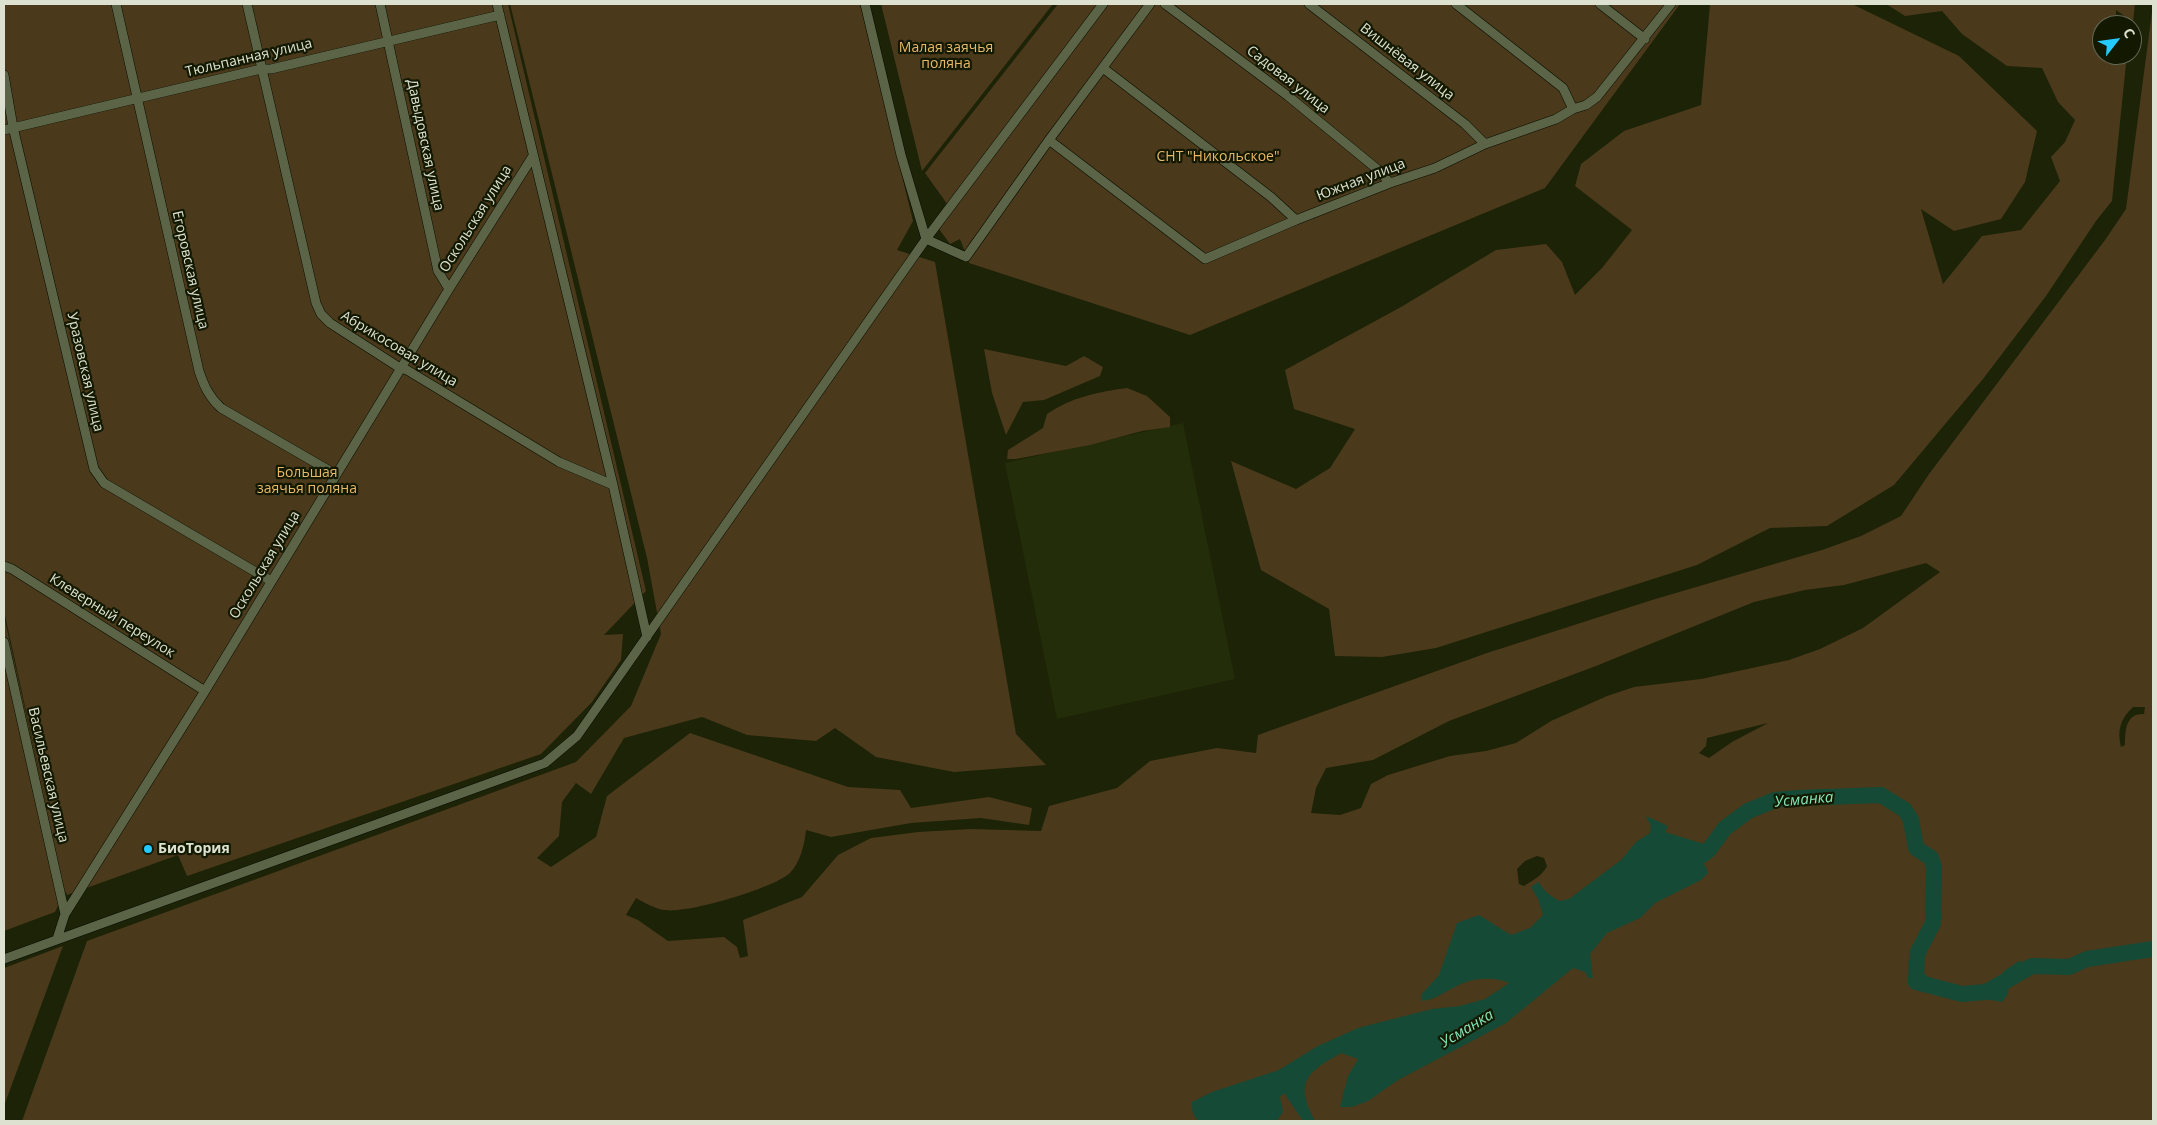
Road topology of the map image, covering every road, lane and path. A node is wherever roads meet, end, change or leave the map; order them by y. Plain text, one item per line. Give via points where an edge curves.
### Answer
1 (116, 4) edge
2 (247, 4) edge
3 (380, 4) edge
4 (497, 4) edge
5 (865, 4) edge
6 (1103, 4) edge
7 (1150, 4) edge
8 (1165, 4) edge
9 (1309, 4) edge
10 (1456, 4) edge
11 (1600, 4) edge
12 (1671, 4) edge
13 (500, 15) junction
14 (1645, 39) junction
15 (389, 43) junction
16 (1103, 68) junction
17 (261, 69) junction
18 (4, 75) edge
19 (137, 98) junction
20 (1573, 109) junction
21 (13, 128) junction
22 (4, 130) edge
23 (1049, 140) junction
24 (1485, 144) junction
25 (533, 156) junction
26 (1390, 183) junction
27 (1296, 220) junction
28 (926, 239) junction
29 (448, 289) junction
30 (400, 368) junction
31 (335, 474) junction
32 (613, 485) junction
33 (4, 566) edge
34 (271, 581) junction
35 (647, 637) junction
36 (4, 642) edge
37 (205, 691) junction
38 (65, 914) junction
39 (57, 939) junction
40 (4, 958) edge

1 - 19 street, Егоровская улица
2 - 17 street, Абрикосовая улица
3 - 15 street, Давыдовская улица
4 - 13 street
5 - 28 street via 901,155
6 - 28 street
7 - 16 street
8 - 26 street, Садовая улица via 1288,96 1378,169
9 - 24 street, Вишнёвая улица via 1465,124
10 - 20 street via 1563,88
11 - 14 street
12 - 14 street, Южная улица
13 - 15 street, Тюльпанная улица
13 - 25 street
14 - 20 street, Южная улица via 1597,97
15 - 17 street, Тюльпанная улица
15 - 29 street, Давыдовская улица via 438,271
16 - 23 street
16 - 27 street via 1271,197
17 - 19 street, Тюльпанная улица
17 - 30 street, Абрикосовая улица via 321,314
18 - 21 street, Уразовская улица
19 - 21 street, Тюльпанная улица
19 - 31 street, Егоровская улица via 204,385 222,408
20 - 24 street, Южная улица via 1556,119
21 - 22 street, Тюльпанная улица
21 - 34 street, Уразовская улица via 94,470 104,483
23 - 27 street, Южная улица via 1205,259
23 - 28 street via 966,257
24 - 26 street, Южная улица via 1435,168
25 - 29 street, Оскольская улица
25 - 32 street
26 - 27 street, Южная улица
28 - 35 street
29 - 30 street, Оскольская улица
30 - 31 street, Оскольская улица
30 - 32 street, Абрикосовая улица via 559,462
31 - 34 street, Оскольская улица
32 - 35 street
33 - 37 street, Клеверный переулок
34 - 37 street, Оскольская улица
35 - 39 street via 577,736 545,763
36 - 38 street, Васильевская улица
37 - 38 street, Оскольская улица
38 - 39 street, Оскольская улица
39 - 40 street

